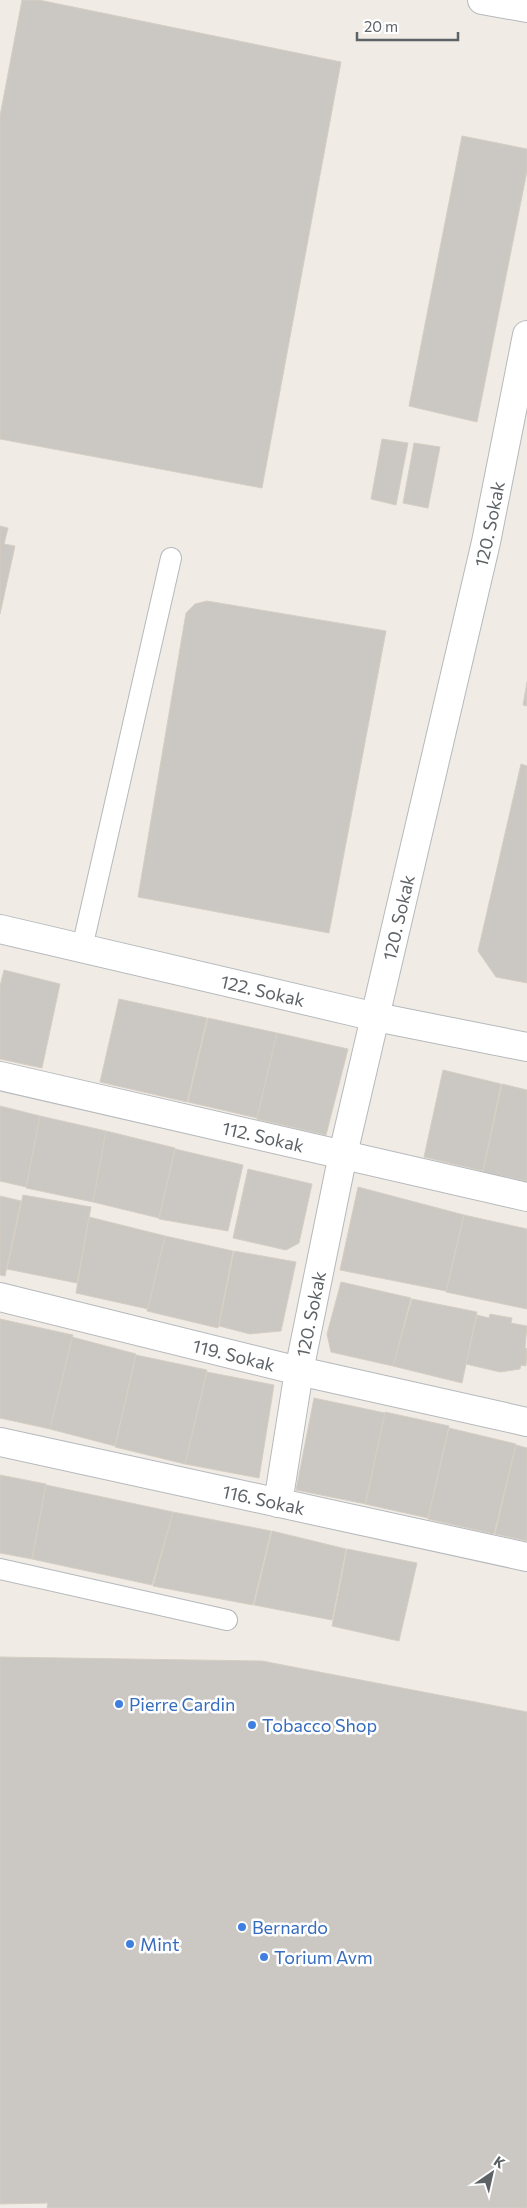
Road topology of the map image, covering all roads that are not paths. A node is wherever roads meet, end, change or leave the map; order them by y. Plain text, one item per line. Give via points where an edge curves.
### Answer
1 (482, 0) edge
2 (527, 8) edge
3 (527, 335) edge
4 (171, 558) dead end
5 (0, 929) edge
6 (82, 948) junction
7 (376, 1017) junction
8 (527, 1047) edge
9 (0, 1076) edge
10 (343, 1154) junction
11 (527, 1197) edge
12 (0, 1297) edge
13 (299, 1370) junction
14 (527, 1422) edge
15 (0, 1442) edge
16 (278, 1503) junction
17 (527, 1557) edge
18 (0, 1569) edge
19 (227, 1620) dead end

1 - 2 street
3 - 7 street, 120. Sokak via 486,542
4 - 6 lane
5 - 6 street, 122. Sokak
6 - 7 street, 122. Sokak
7 - 8 street, 122. Sokak
7 - 10 street, 120. Sokak
9 - 10 street, 112. Sokak
10 - 11 street, 112. Sokak
10 - 13 street, 120. Sokak
12 - 13 street, 119. Sokak
13 - 14 street, 119. Sokak
13 - 16 street, 120. Sokak
15 - 16 street, 116. Sokak
16 - 17 street, 116. Sokak
18 - 19 lane

